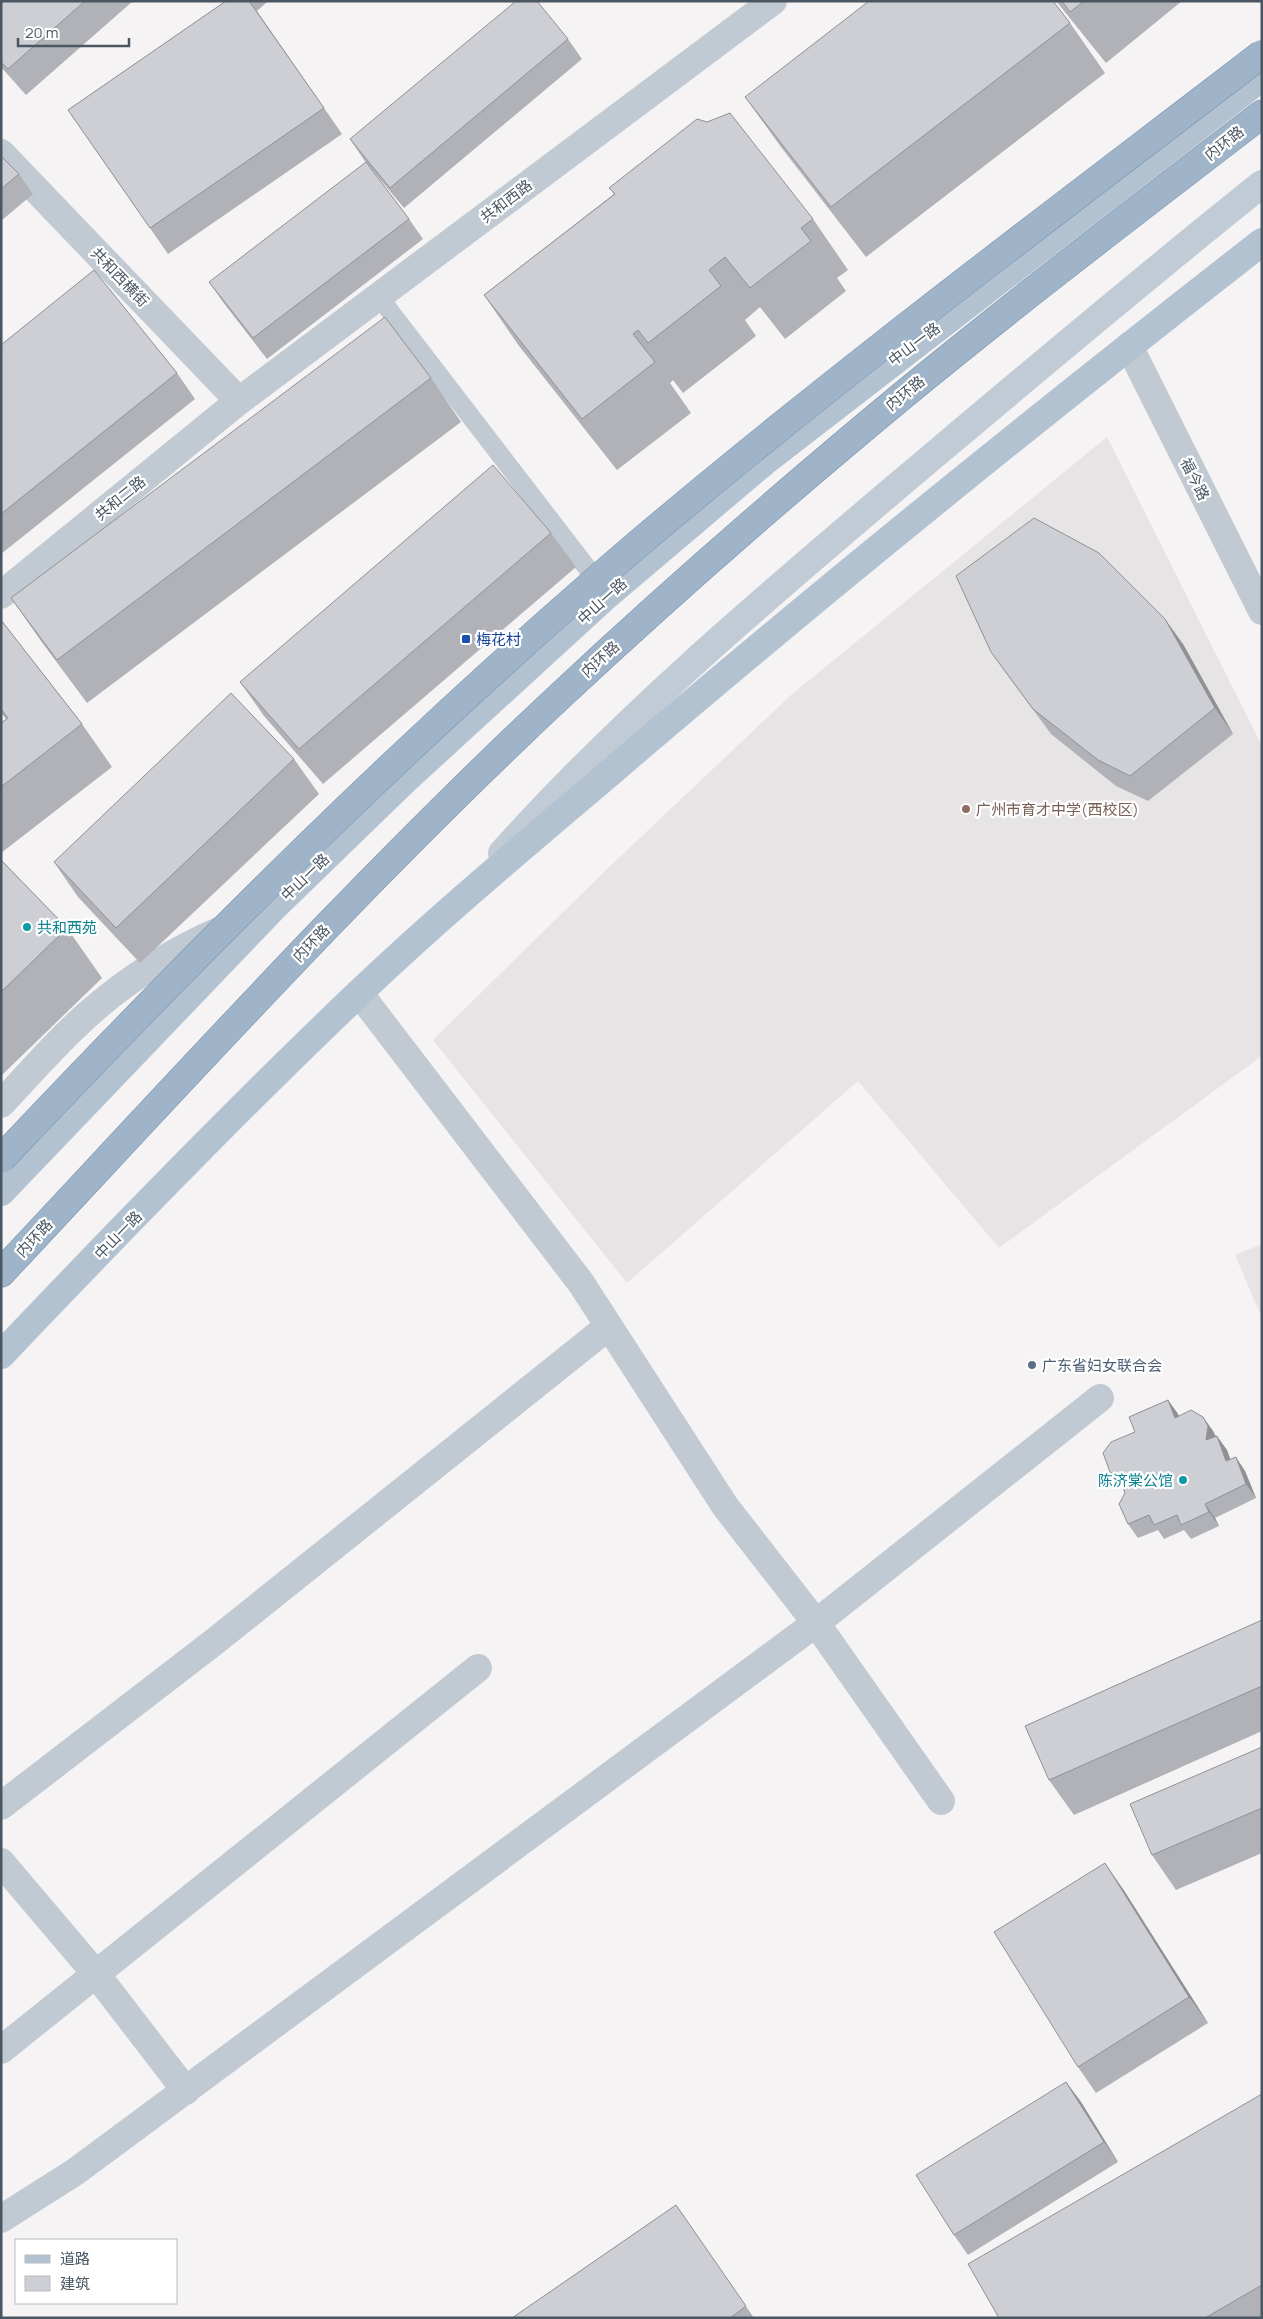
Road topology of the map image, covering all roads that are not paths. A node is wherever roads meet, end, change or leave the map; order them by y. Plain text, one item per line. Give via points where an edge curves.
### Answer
1 (773, 1) edge
2 (1262, 54) edge
3 (1262, 77) edge
4 (1262, 114) edge
5 (1, 153) edge
6 (1262, 184) edge
7 (1262, 242) edge
8 (379, 296) junction
9 (1128, 346) junction
10 (239, 401) junction
11 (1, 595) edge
12 (607, 595) junction
13 (1262, 611) edge
14 (273, 908) junction
15 (452, 908) junction
16 (359, 993) junction
17 (1, 1104) edge
18 (1, 1159) edge
19 (1, 1192) edge
20 (1, 1273) edge
21 (609, 1326) junction
22 (1, 1354) edge
23 (1100, 1398) dead end
24 (816, 1624) junction
25 (478, 1668) dead end
26 (941, 1801) dead end
27 (1, 1806) edge
28 (1, 1862) edge
29 (96, 1974) junction
30 (1, 2050) edge
31 (186, 2091) junction
32 (1, 2219) edge

1 - 8 street, 共和西路
2 - 18 highway, bridge via 834,384 635,547 387,769 129,1024
3 - 12 main road, 中山一路 via 771,456
4 - 20 highway, 内环路 via 905,393 787,492 560,696 427,823
5 - 10 street, 共和西横街
6 - 15 main road via 1103,313 727,633 541,809
7 - 9 main road, 中山一路
8 - 10 street, 共和西路
8 - 12 lane
9 - 13 street, 福今路
9 - 15 main road, 中山一路 via 766,639
10 - 11 street, 共和二路
12 - 14 main road, 中山一路 via 405,780
14 - 17 street via 197,940 128,982 93,1010
14 - 19 main road, 中山一路
15 - 16 main road, 中山一路
16 - 21 street via 575,1275
16 - 22 main road, 中山一路
21 - 24 street via 725,1506
21 - 27 street via 214,1642
23 - 24 street
24 - 26 street
24 - 31 street
25 - 29 street
28 - 29 street
29 - 30 street
29 - 31 street
31 - 32 street via 76,2172

